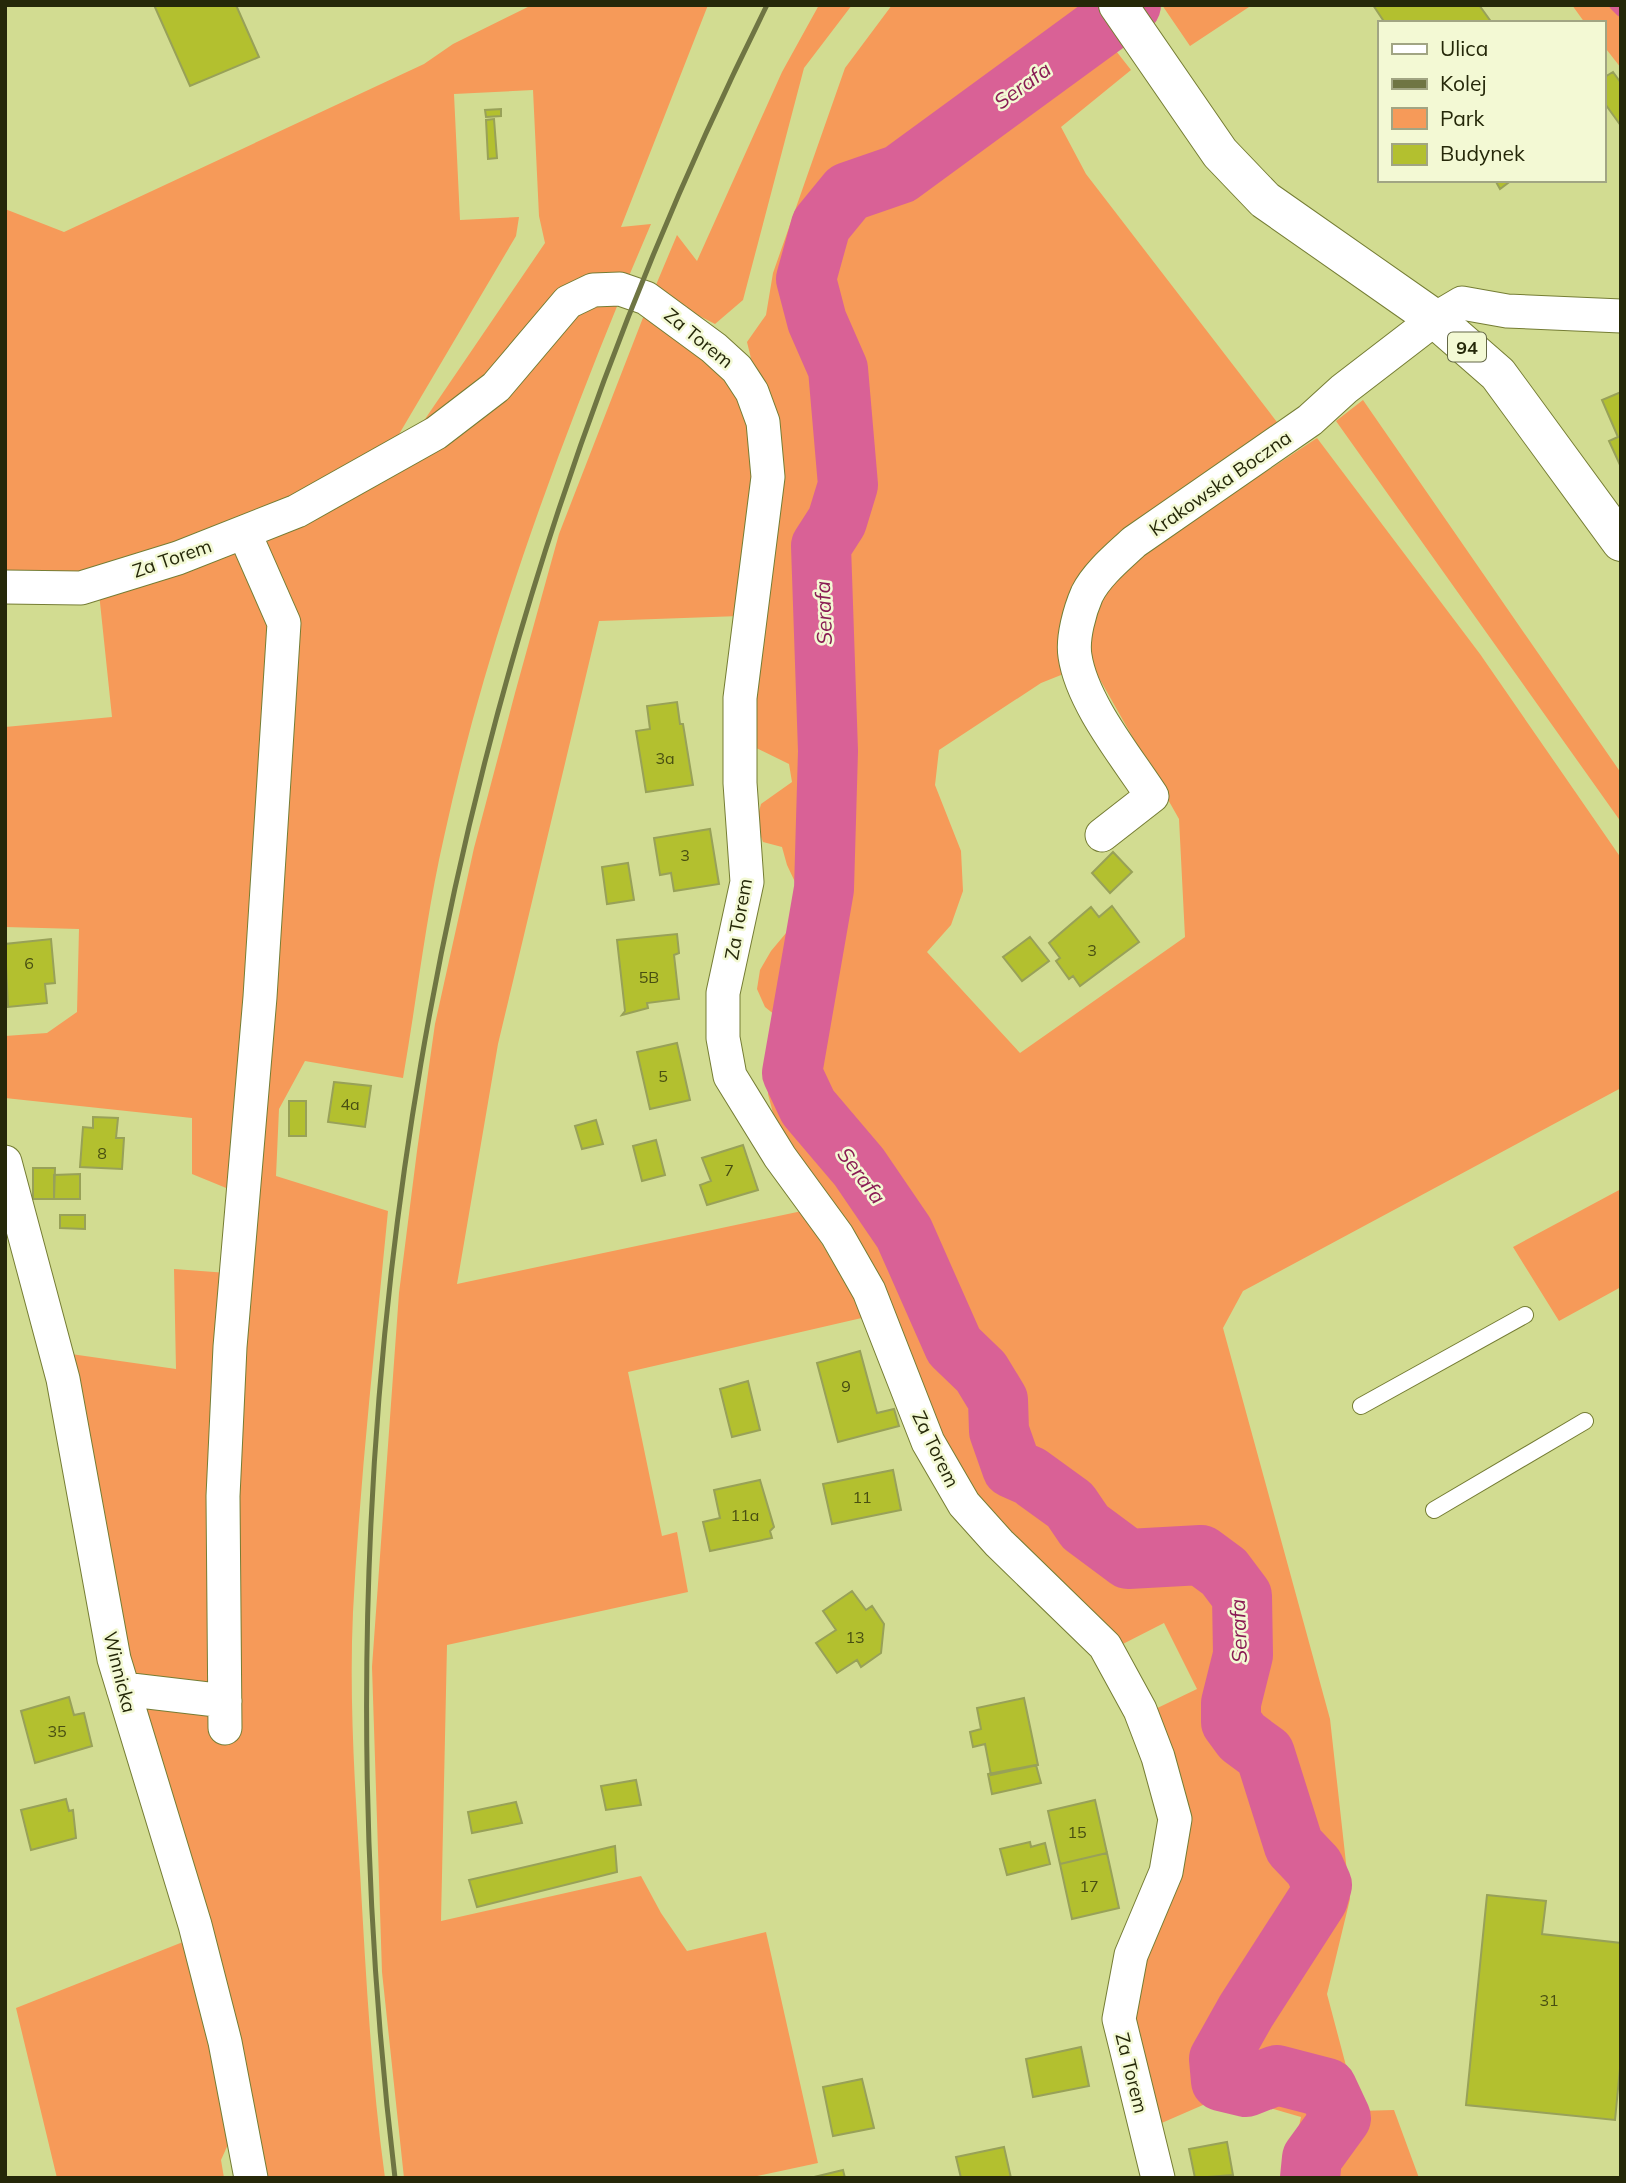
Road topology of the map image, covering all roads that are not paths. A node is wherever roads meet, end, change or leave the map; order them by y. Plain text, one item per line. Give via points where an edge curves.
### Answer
1 (1118, 5) edge
2 (1621, 316) edge
3 (1436, 319) junction
4 (244, 532) junction
5 (1621, 542) edge
6 (5, 587) edge
7 (1102, 835) dead end
8 (5, 1162) edge
9 (1525, 1315) dead end
10 (1360, 1406) dead end
11 (1585, 1421) dead end
12 (1434, 1510) dead end
13 (123, 1689) junction
14 (251, 2178) edge
15 (1158, 2178) edge

1 - 3 main road, 94 via 1220,152 1265,200
2 - 3 street, Krakowska Boczna via 1507,312 1462,303
3 - 5 main road, 94 via 1497,374
3 - 7 street, Krakowska Boczna via 1310,420 1134,542 1088,592 1074,654 1081,678 1152,796
4 - 6 street, Za Torem via 81,588
4 - 13 street via 284,623 260,997 230,1348 223,1496 225,1715
4 - 15 street, Za Torem via 328,495 436,433 496,387 568,302 593,290 620,289 666,310 737,369 752,392 767,437 768,477 740,698 747,883 723,993 723,1038 730,1076 780,1157 837,1235 869,1291 928,1442 964,1504 1105,1646 1140,1710 1175,1819 1166,1872 1131,1955 1119,2019
8 - 13 street, Winnicka via 63,1379
9 - 10 lane
11 - 12 lane
13 - 14 street, Winnicka via 226,2042

